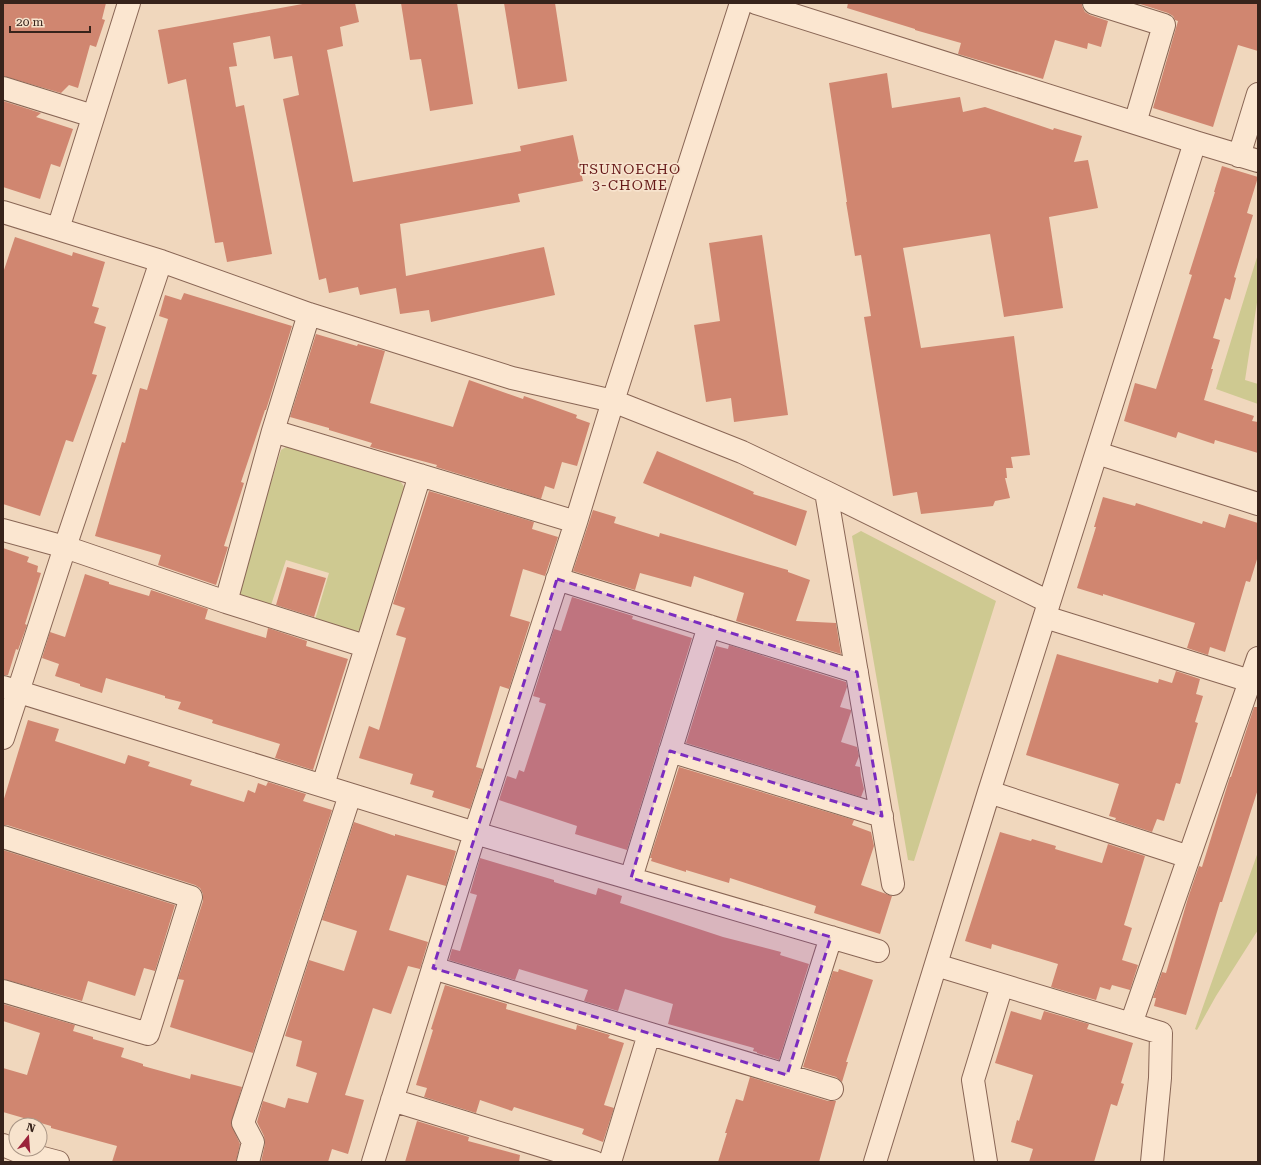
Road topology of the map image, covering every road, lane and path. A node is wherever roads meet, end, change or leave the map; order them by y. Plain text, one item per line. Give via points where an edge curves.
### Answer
1 (129, 3) edge
2 (741, 3) edge
3 (756, 3) edge
4 (1094, 3) edge
5 (3, 88) edge
6 (1258, 94) edge
7 (93, 116) junction
8 (1135, 123) junction
9 (1195, 142) junction
10 (1249, 159) edge
11 (4, 215) edge
12 (58, 229) junction
13 (161, 261) junction
14 (309, 314) junction
15 (613, 401) junction
16 (273, 431) junction
17 (1097, 453) junction
18 (420, 475) junction
19 (826, 492) junction
20 (1258, 504) edge
21 (576, 522) junction
22 (3, 530) edge
23 (65, 547) junction
24 (557, 579) junction
25 (226, 602) junction
26 (1047, 610) junction
27 (709, 626) junction
28 (366, 646) junction
29 (1258, 658) edge
30 (857, 672) junction
31 (1250, 681) junction
32 (10, 689) edge
33 (3, 738) edge
34 (670, 751) junction
35 (323, 785) junction
36 (989, 792) junction
37 (350, 795) junction
38 (882, 816) junction
39 (474, 833) junction
40 (3, 837) edge
41 (1189, 857) junction
42 (631, 878) junction
43 (894, 884) dead end
44 (831, 937) junction
45 (878, 951) dead end
46 (936, 964) junction
47 (433, 968) junction
48 (1002, 985) junction
49 (3, 991) edge
50 (1131, 1024) junction
51 (649, 1034) junction
52 (787, 1075) junction
53 (832, 1089) dead end
54 (392, 1100) junction
55 (3, 1145) edge
56 (58, 1162) edge
57 (248, 1162) edge
58 (373, 1162) edge
59 (594, 1162) edge
60 (610, 1162) edge
61 (875, 1162) edge
62 (986, 1162) edge
63 (1152, 1162) edge

1 - 7 street
2 - 15 street
3 - 8 street
4 - 8 street via 1164,25
5 - 7 street
6 - 10 street
7 - 12 street
8 - 9 street
9 - 10 street
9 - 17 street
11 - 12 street
12 - 13 street
13 - 14 street
13 - 23 street
14 - 15 street via 512,378
14 - 16 street
15 - 19 street via 742,452
15 - 21 street
16 - 18 street
16 - 25 street
17 - 20 street
17 - 26 street
18 - 21 street
18 - 28 street
19 - 26 street
19 - 30 street
21 - 24 street
22 - 23 street
23 - 25 street
23 - 32 street
24 - 27 street
24 - 39 street
25 - 28 street
26 - 31 street
26 - 36 street
27 - 30 street
27 - 34 street
28 - 35 street
29 - 31 street
30 - 38 street
31 - 41 street
32 - 33 street
32 - 35 street
34 - 38 street
34 - 42 street
35 - 37 street
36 - 41 street
36 - 46 street
37 - 39 street
37 - 57 street via 243,1123 253,1142
38 - 43 street
39 - 42 street
39 - 47 street
40 - 49 street via 191,897 148,1034
41 - 50 street
42 - 44 street
44 - 45 street
44 - 52 street
46 - 48 street
46 - 61 street
47 - 51 street
47 - 54 street
48 - 50 street
48 - 62 street via 973,1080
50 - 63 street via 1161,1033 1160,1078
51 - 52 street
51 - 60 street
52 - 53 street
54 - 58 street
54 - 59 street
55 - 56 street

